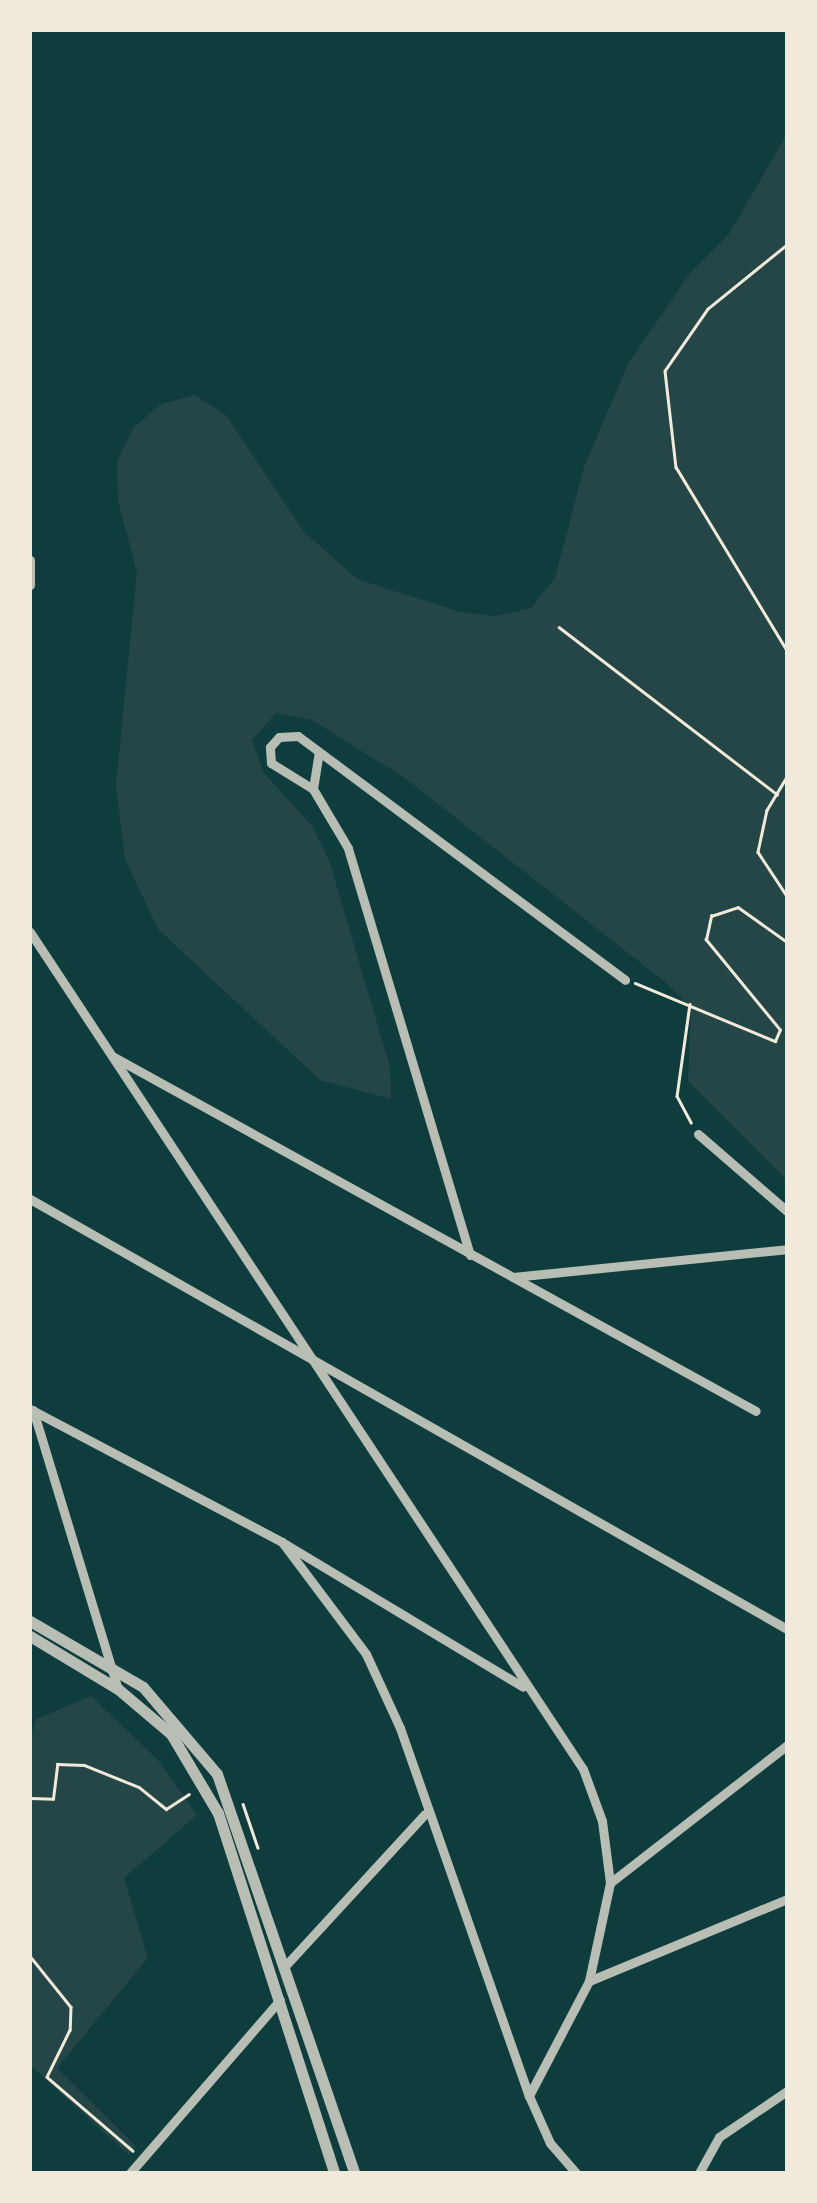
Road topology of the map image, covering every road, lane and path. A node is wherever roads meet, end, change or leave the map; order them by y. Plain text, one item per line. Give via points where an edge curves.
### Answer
1 (787, 246) edge
2 (30, 560) edge
3 (30, 585) edge
4 (559, 627) dead end
5 (787, 650) edge
6 (319, 752) junction
7 (787, 777) edge
8 (313, 789) junction
9 (777, 794) junction
10 (787, 896) edge
11 (30, 932) edge
12 (787, 942) edge
13 (626, 980) joint
14 (690, 1003) junction
15 (110, 1055) junction
16 (698, 1134) joint
17 (30, 1199) edge
18 (787, 1211) edge
19 (787, 1249) edge
20 (470, 1255) junction
21 (510, 1277) junction
22 (316, 1362) junction
23 (31, 1407) edge
24 (756, 1411) dead end
25 (282, 1542) junction
26 (30, 1621) edge
27 (787, 1629) edge
28 (30, 1636) edge
29 (112, 1667) junction
30 (525, 1688) junction
31 (118, 1690) junction
32 (787, 1745) edge
33 (202, 1785) junction
34 (30, 1798) edge
35 (426, 1814) junction
36 (610, 1883) junction
37 (787, 1899) edge
38 (30, 1956) edge
39 (286, 1965) junction
40 (589, 1981) junction
41 (280, 2000) junction
42 (787, 2091) edge
43 (529, 2096) junction
44 (134, 2152) dead end
45 (130, 2173) edge
46 (334, 2173) edge
47 (354, 2173) edge
48 (576, 2173) edge
49 (699, 2173) edge

1 - 5 path via 708,309 665,371 676,467
2 - 3 street
4 - 9 path
6 - 8 street
6 - 8 street via 298,736 279,737 270,747 271,763
6 - 13 street
7 - 9 path
8 - 20 street via 348,848
9 - 10 path via 758,852
11 - 15 street
12 - 14 path via 738,907 711,916 706,940 780,1030 774,1041
13 - 14 path
14 - 16 path via 677,1096
15 - 20 street
15 - 22 street
16 - 18 street
17 - 22 street
19 - 21 street
20 - 21 street
21 - 24 street
22 - 27 street
22 - 30 street
23 - 25 street
23 - 29 street
25 - 30 street
25 - 35 street via 366,1654 400,1728
26 - 29 street
28 - 31 street
29 - 31 street
29 - 39 street via 159,1702 217,1774
30 - 36 street via 583,1769 602,1821
31 - 33 street via 170,1734
32 - 36 street
33 - 34 path via 166,1809 140,1787 84,1765 57,1764 52,1800
33 - 41 street via 240,1866
35 - 39 street
35 - 43 street
36 - 40 street
37 - 40 street
38 - 44 path via 71,2007 70,2030 47,2077
39 - 47 street
40 - 43 street
41 - 45 street
41 - 46 street
42 - 49 street via 719,2136
43 - 48 street via 550,2143

